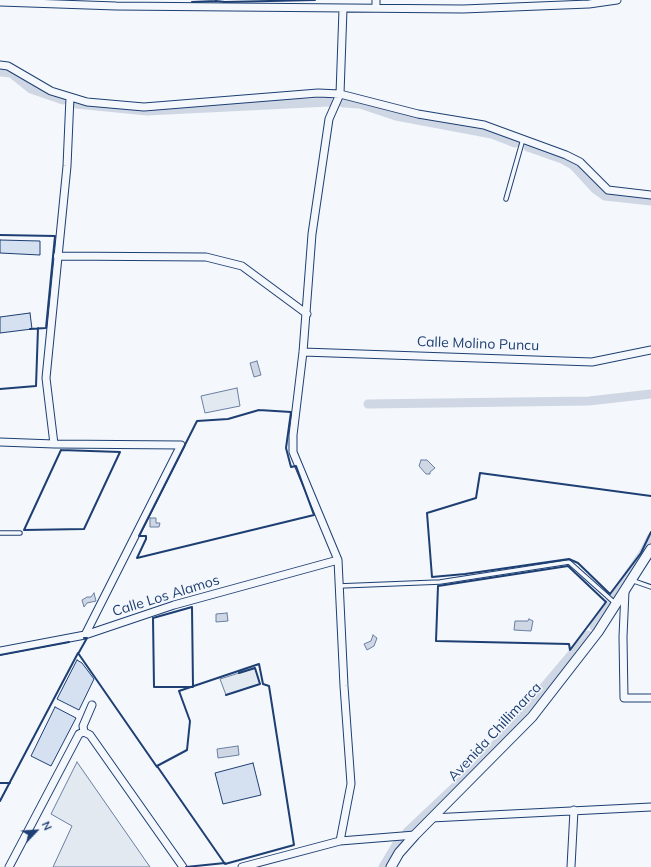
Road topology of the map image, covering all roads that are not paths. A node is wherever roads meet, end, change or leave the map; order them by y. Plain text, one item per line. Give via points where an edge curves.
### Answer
1 (376, 0) edge
2 (617, 0) edge
3 (0, 2) edge
4 (343, 8) junction
5 (376, 8) junction
6 (0, 65) edge
7 (340, 94) junction
8 (70, 97) junction
9 (523, 139) junction
10 (651, 195) edge
11 (506, 199) dead end
12 (57, 256) junction
13 (307, 314) junction
14 (651, 350) edge
15 (303, 352) junction
16 (0, 442) edge
17 (54, 444) junction
18 (0, 532) edge
19 (20, 533) dead end
20 (651, 549) edge
21 (338, 560) junction
22 (631, 580) junction
23 (339, 586) junction
24 (651, 587) edge
25 (625, 591) junction
26 (617, 604) junction
27 (85, 635) junction
28 (0, 651) edge
29 (651, 698) edge
30 (92, 705) dead end
31 (84, 732) junction
32 (651, 807) edge
33 (574, 810) junction
34 (431, 818) junction
35 (415, 835) junction
36 (340, 841) junction
37 (9, 867) edge
38 (183, 867) edge
39 (242, 867) edge
40 (391, 867) edge
41 (571, 867) edge

1 - 5 street
2 - 5 street via 589,4 463,9
3 - 4 street
4 - 5 street
4 - 7 street
6 - 8 street via 8,66 52,91
7 - 8 street via 318,93 144,107 86,102
7 - 9 street via 418,114 484,125
7 - 13 street via 329,119 312,234
8 - 12 street via 67,166
9 - 10 street via 580,162 608,190
9 - 11 lane
12 - 13 street via 206,256 242,266
12 - 17 street via 46,378
13 - 15 street
14 - 15 street, Calle Molino Puncu via 592,362
15 - 21 street via 293,452
16 - 17 street
17 - 27 street via 181,445
18 - 19 lane
20 - 22 street, Avenida Chillimarca
21 - 23 street
21 - 27 street, Calle Los Alamos via 174,605
22 - 24 lane
22 - 25 street, Avenida Chillimarca
23 - 26 lane via 440,582 569,562
23 - 36 street via 351,784
25 - 26 street, Avenida Chillimarca
25 - 29 street via 622,636 624,698
26 - 34 street, Avenida Chillimarca via 532,717
27 - 28 street, Calle Los Alamos
30 - 31 street via 83,726
31 - 37 street via 79,734
31 - 38 street via 90,735
32 - 33 street
33 - 34 street
33 - 41 street
34 - 35 street, Avenida Chillimarca
35 - 36 street
35 - 40 street, Avenida Chillimarca
36 - 39 street

